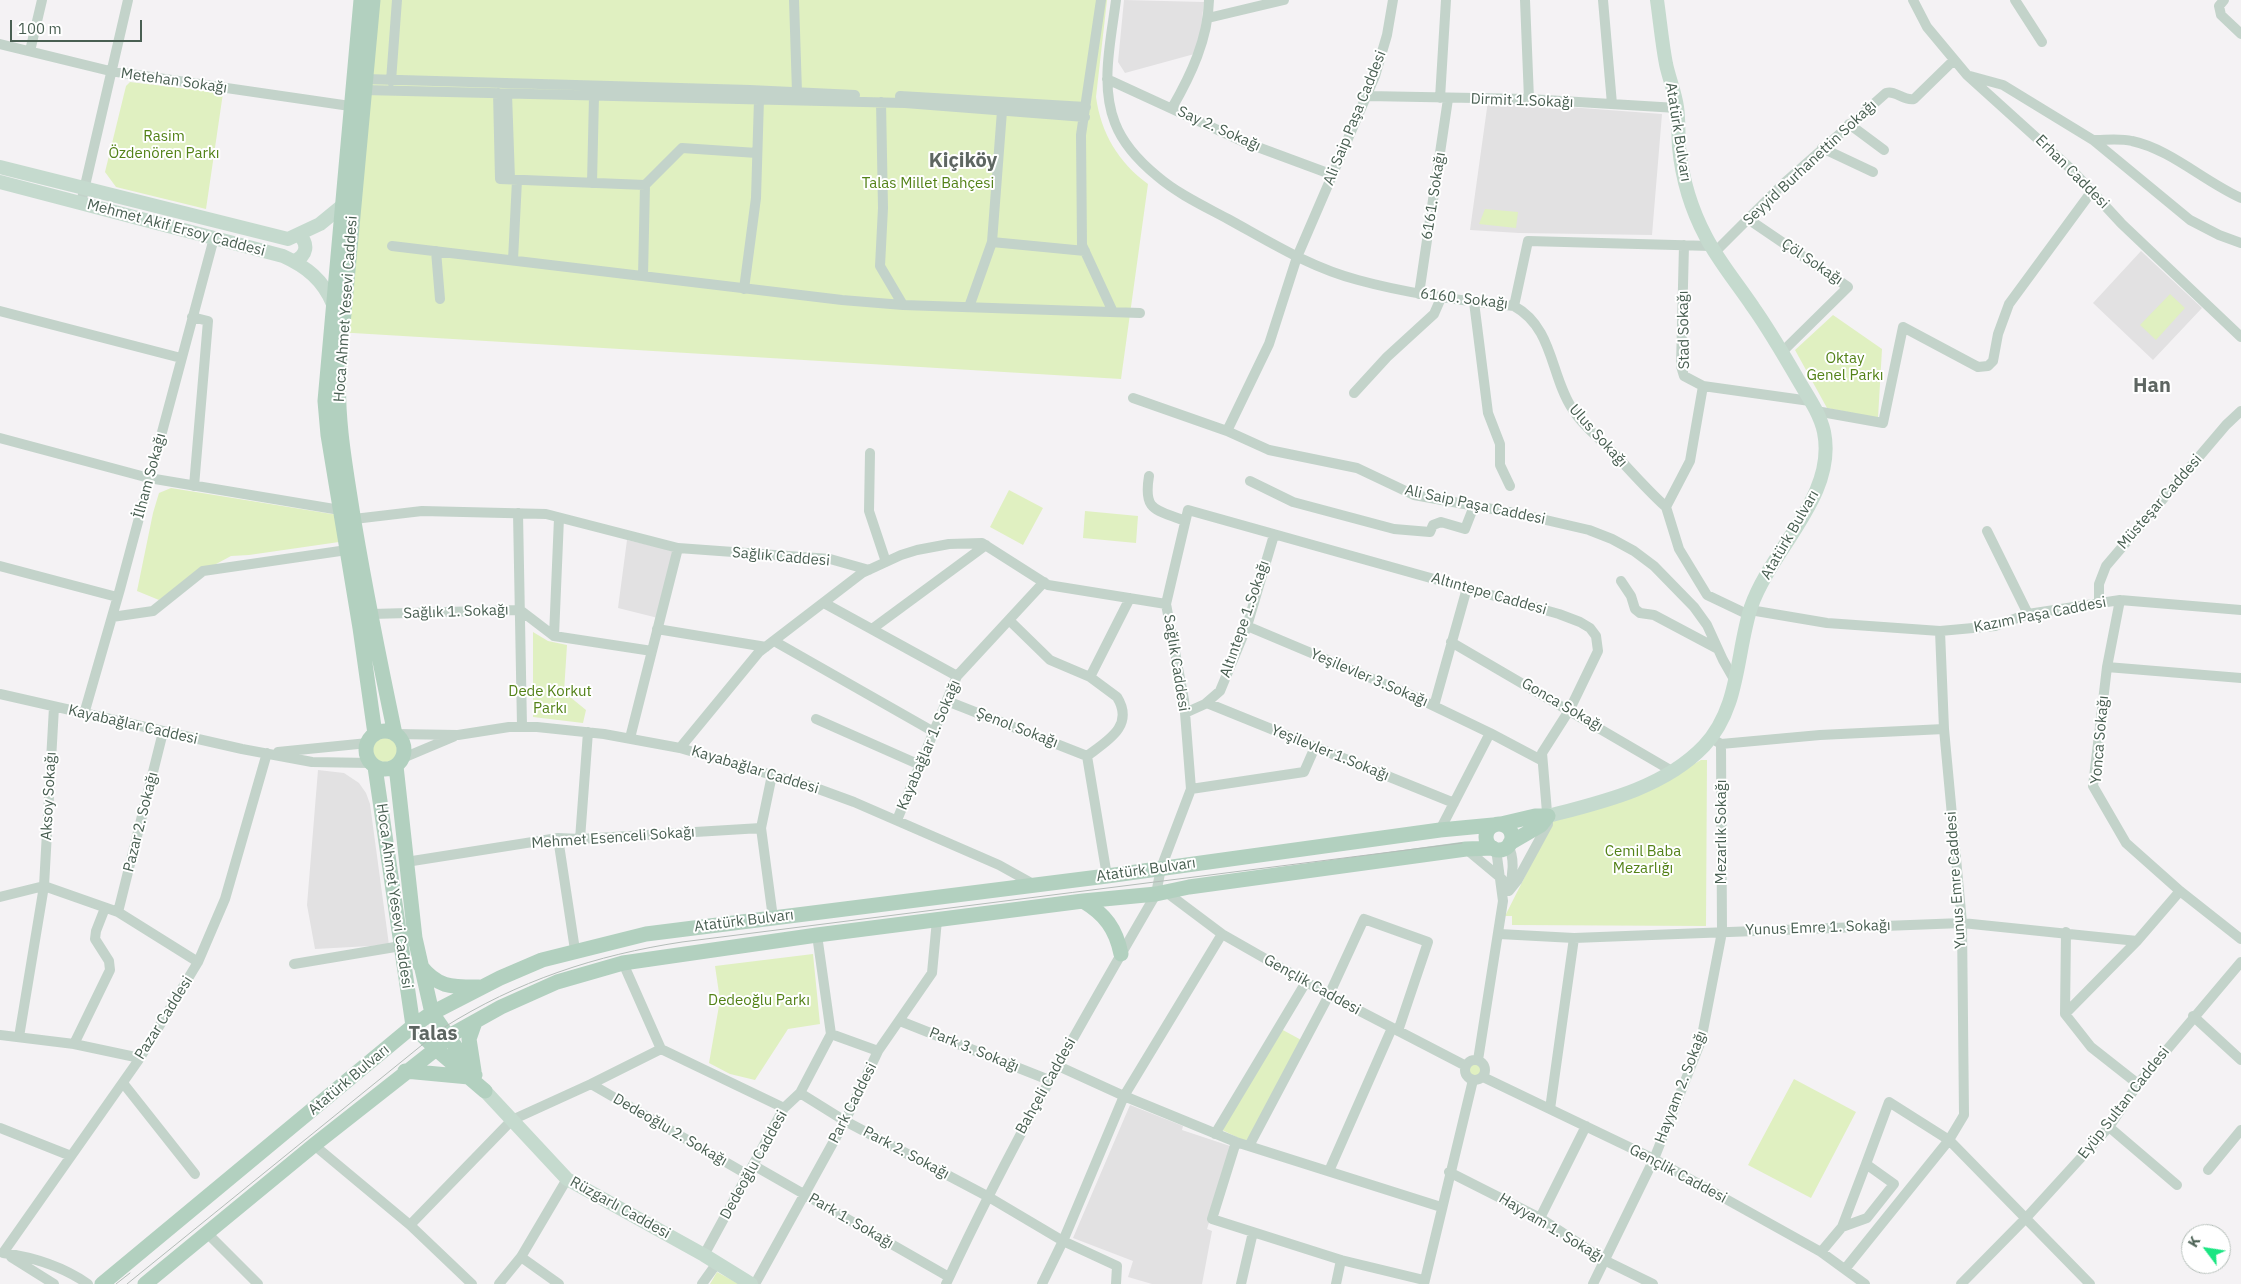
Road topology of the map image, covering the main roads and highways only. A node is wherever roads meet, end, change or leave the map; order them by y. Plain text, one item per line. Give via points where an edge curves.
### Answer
1 (361, 0) edge
2 (373, 0) edge
3 (395, 734) junction
4 (371, 739) junction
5 (400, 762) junction
6 (373, 765) junction
7 (1497, 824) junction
8 (1502, 847) junction
9 (1083, 901) junction
10 (1121, 954) road end
11 (420, 965) junction
12 (404, 970) junction
13 (483, 988) junction
14 (432, 1012) junction
15 (475, 1022) junction
16 (413, 1026) junction
17 (449, 1036) junction
18 (389, 1046) junction
19 (436, 1049) junction
20 (405, 1071) junction
21 (472, 1076) junction
22 (485, 1091) road end
23 (149, 1282) edge
24 (102, 1284) edge

1 - 4 main road, Hoca Ahmet Yesevi Caddesi via 326,384 326,418
2 - 3 main road, Hoca Ahmet Yesevi Caddesi via 338,383 340,431 354,518
3 - 4 main road via 385,731
3 - 5 main road via 404,747
4 - 6 main road via 366,754
5 - 6 main road via 386,770
5 - 11 main road, Hoca Ahmet Yesevi Caddesi via 406,862
6 - 12 main road, Hoca Ahmet Yesevi Caddesi
7 - 8 main road via 1510,831
7 - 8 main road via 1488,830 1486,836 1488,843
7 - 8 main road, Atatürk Bulvarı via 1548,816 1541,825
7 - 13 main road, Atatürk Bulvarı via 646,934 542,960
8 - 9 main road, Atatürk Bulvarı via 1466,849 1161,893
9 - 10 main road via 1109,922
9 - 15 main road, Atatürk Bulvarı via 623,963 557,982
11 - 13 main road via 439,983 452,987
11 - 14 main road, Hoca Ahmet Yesevi Caddesi
12 - 16 main road, Hoca Ahmet Yesevi Caddesi
12 - 18 main road via 401,1018
13 - 14 main road, Atatürk Bulvarı
14 - 16 main road, Atatürk Bulvarı
14 - 17 main road, Rüzgarlı Caddesi
15 - 17 main road, Atatürk Bulvarı
15 - 21 main road via 469,1039
16 - 18 main road, Atatürk Bulvarı
16 - 19 main road, Rüzgarlı Caddesi
17 - 19 main road, Atatürk Bulvarı
17 - 21 main road, Rüzgarlı Caddesi
18 - 24 main road, Atatürk Bulvarı
19 - 20 main road, Atatürk Bulvarı
19 - 21 main road, Rüzgarlı Caddesi
20 - 21 main road
20 - 23 main road, Atatürk Bulvarı
21 - 22 main road, Rüzgarlı Caddesi

